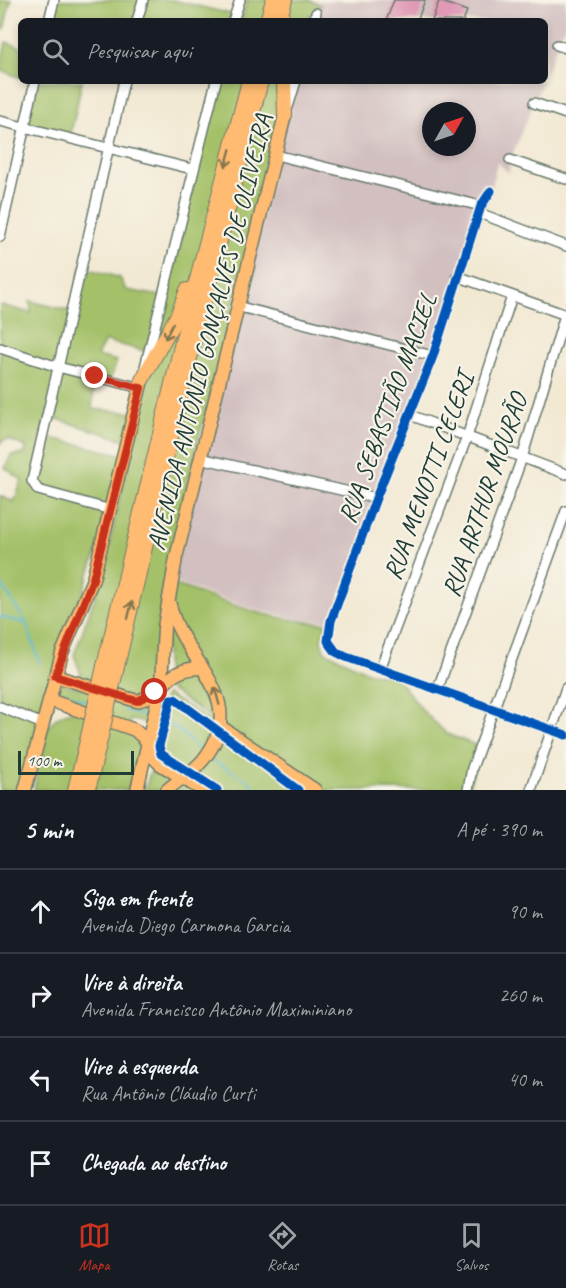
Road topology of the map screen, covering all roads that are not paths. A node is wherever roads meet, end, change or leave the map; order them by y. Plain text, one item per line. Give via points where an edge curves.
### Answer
1 (54, 0) edge
2 (142, 0) edge
3 (240, 0) edge
4 (273, 0) edge
5 (287, 0) edge
6 (51, 18) edge
7 (138, 18) edge
8 (234, 18) edge
9 (268, 18) edge
10 (280, 18) edge
11 (288, 18) edge
12 (34, 84) edge
13 (123, 84) edge
14 (215, 84) edge
15 (248, 84) edge
16 (260, 84) edge
17 (284, 84) edge
18 (295, 84) edge
19 (534, 103) dead end
20 (566, 114) edge
21 (285, 115) junction
22 (0, 121) edge
23 (24, 126) junction
24 (110, 148) junction
25 (276, 155) junction
26 (510, 160) dead end
27 (192, 169) junction
28 (566, 179) edge
29 (491, 191) dead end
30 (480, 210) junction
31 (0, 237) edge
32 (566, 246) edge
33 (202, 259) junction
34 (457, 276) junction
35 (512, 296) junction
36 (236, 306) junction
37 (566, 315) edge
38 (0, 348) edge
39 (433, 356) junction
40 (58, 367) junction
41 (142, 384) junction
42 (410, 415) junction
43 (467, 437) junction
44 (200, 458) junction
45 (522, 458) junction
46 (566, 474) edge
47 (376, 498) junction
48 (111, 510) junction
49 (566, 511) edge
50 (168, 595) junction
51 (111, 666) junction
52 (202, 668) junction
53 (380, 669) junction
54 (55, 676) junction
55 (161, 686) junction
56 (438, 688) junction
57 (566, 688) edge
58 (49, 700) junction
59 (0, 707) edge
60 (494, 708) junction
61 (43, 724) junction
62 (218, 725) junction
63 (551, 730) junction
64 (566, 735) edge
65 (93, 743) junction
66 (149, 743) junction
67 (182, 777) junction
68 (25, 790) edge
69 (75, 790) edge
70 (88, 790) edge
71 (137, 790) edge
72 (167, 790) edge
73 (202, 790) edge
74 (315, 790) edge
75 (468, 790) edge
76 (531, 790) edge

1 - 6 street
2 - 7 street
3 - 8 street
4 - 9 highway
5 - 10 highway
5 - 11 highway
12 - 23 street
13 - 24 street
14 - 27 street
15 -> 33 highway
51 -> 16 highway
17 - 21 highway
18 - 21 street, AVENIDA ANTÔNIO GONÇALVES DE OLIVEIRA
19 - 20 street
21 - 25 main road, AVENIDA ANTÔNIO GONÇALVES DE OLIVEIRA
22 - 23 street
23 - 24 street
23 - 31 street
24 - 27 street
24 - 40 street
25 - 30 street
25 - 36 main road, AVENIDA ANTÔNIO GONÇALVES DE OLIVEIRA
26 - 28 street
27 - 41 street
29 - 30 street, RUA SEBASTIÃO MACIEL
30 - 32 street
30 - 34 street, RUA SEBASTIÃO MACIEL
33 -> 41 highway
33 - 51 highway
34 - 35 street
34 - 39 street, RUA SEBASTIÃO MACIEL
35 - 37 street
35 - 43 street, RUA MENOTTI CELERI
36 - 39 street
36 - 44 main road, AVENIDA ANTÔNIO GONÇALVES DE OLIVEIRA
37 - 45 street, RUA ARTHUR MOURÃO
38 - 40 street
39 - 42 street, RUA SEBASTIÃO MACIEL
40 - 41 street
40 - 48 street via 33,471 34,486
41 - 48 main road
42 - 43 street
42 - 47 street, RUA SEBASTIÃO MACIEL
43 - 45 street
43 - 53 street, RUA MENOTTI CELERI
44 - 47 street
44 - 50 main road, AVENIDA ANTÔNIO GONÇALVES DE OLIVEIRA
45 - 46 street
45 - 56 street, RUA ARTHUR MOURÃO
47 - 53 street, RUA SEBASTIÃO MACIEL via 331,621 328,641 336,652
48 - 54 main road via 93,579
49 - 60 street
50 - 52 main road, AVENIDA ANTÔNIO GONÇALVES DE OLIVEIRA via 174,624
50 - 55 main road, AVENIDA ANTÔNIO GONÇALVES DE OLIVEIRA
51 - 65 highway, bridge
52 - 55 main road via 181,670
62 -> 52 main road, AVENIDA ANTÔNIO GONÇALVES DE OLIVEIRA via 220,703
53 - 56 street
54 - 55 main road via 137,701 146,699
54 - 58 main road
55 - 66 main road, AVENIDA ANTÔNIO GONÇALVES DE OLIVEIRA
56 - 60 street
57 - 63 street
58 - 61 main road
58 - 66 main road via 135,730
59 - 61 street
60 - 63 street
60 - 75 street
61 - 68 main road
62 - 67 main road, AVENIDA ANTÔNIO GONÇALVES DE OLIVEIRA via 206,756
62 - 74 main road
63 - 64 street
63 - 76 street
65 - 69 highway
65 - 70 highway
66 - 67 main road via 153,757
66 - 71 main road, AVENIDA ANTÔNIO GONÇALVES DE OLIVEIRA
67 - 72 main road, AVENIDA ANTÔNIO GONÇALVES DE OLIVEIRA
67 - 73 main road

